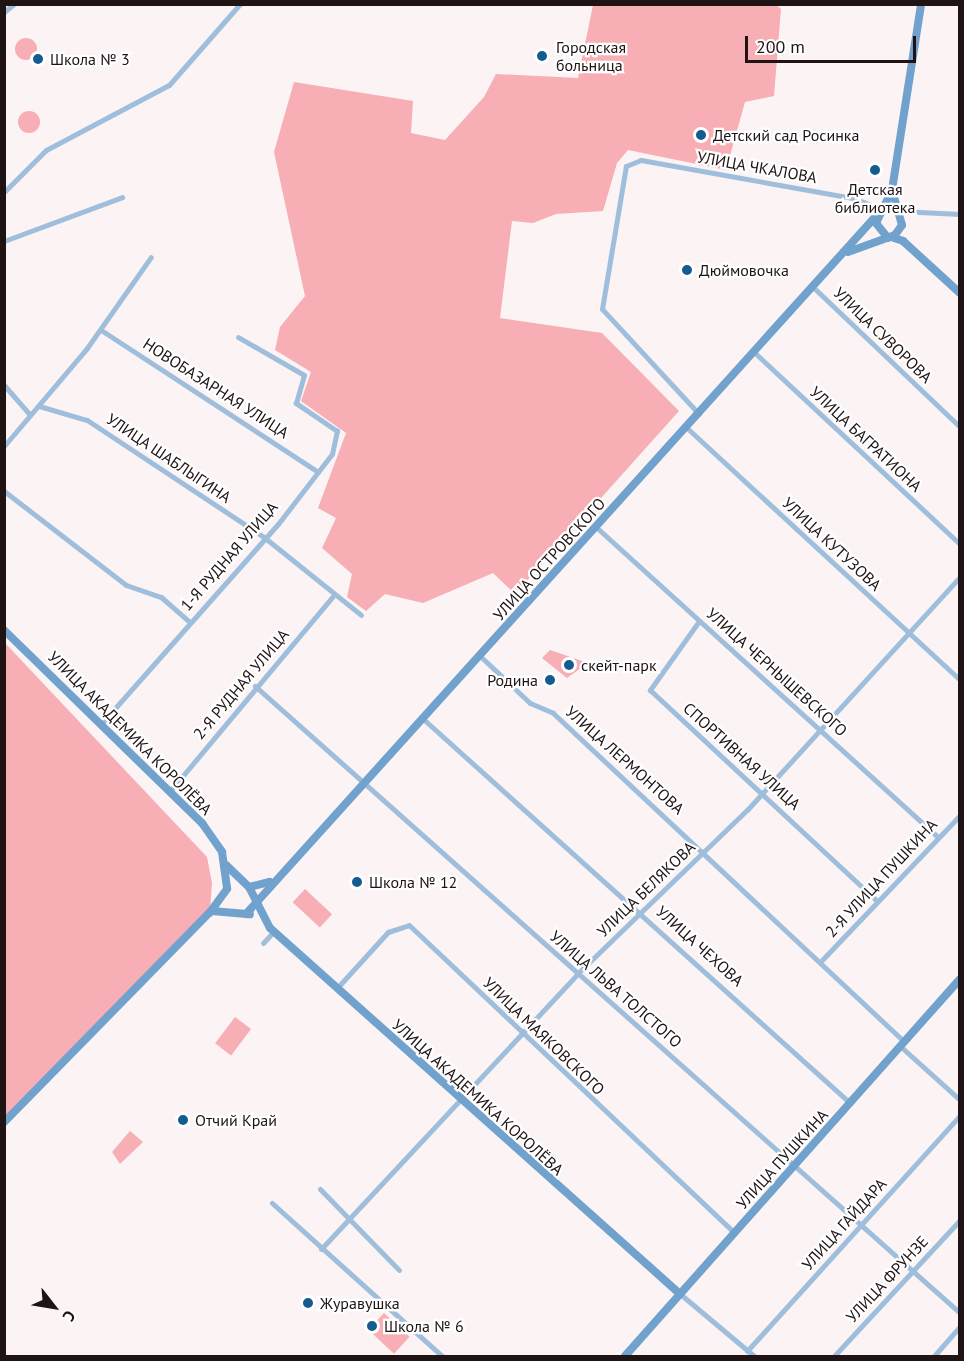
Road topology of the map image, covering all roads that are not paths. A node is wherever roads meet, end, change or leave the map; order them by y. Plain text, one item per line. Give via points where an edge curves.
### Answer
1 (14, 4) edge
2 (240, 4) edge
3 (921, 4) edge
4 (4, 12) edge
5 (892, 190) junction
6 (4, 192) edge
7 (122, 197) dead end
8 (899, 211) junction
9 (880, 212) junction
10 (960, 214) edge
11 (899, 231) junction
12 (889, 238) junction
13 (4, 241) edge
14 (903, 241) junction
15 (847, 253) junction
16 (151, 258) dead end
17 (814, 288) junction
18 (960, 293) edge
19 (101, 330) junction
20 (238, 337) dead end
21 (754, 353) junction
22 (4, 385) edge
23 (39, 406) junction
24 (699, 414) junction
25 (30, 415) junction
26 (960, 427) edge
27 (687, 428) junction
28 (4, 446) edge
29 (315, 470) junction
30 (4, 491) edge
31 (597, 527) junction
32 (265, 538) junction
33 (960, 544) edge
34 (960, 577) edge
35 (333, 596) junction
36 (361, 615) dead end
37 (189, 621) junction
38 (699, 621) junction
39 (4, 630) edge
40 (908, 634) junction
41 (479, 655) junction
42 (960, 680) edge
43 (255, 686) junction
44 (421, 717) junction
45 (101, 724) junction
46 (822, 729) junction
47 (363, 781) junction
48 (170, 791) junction
49 (763, 793) junction
50 (960, 815) edge
51 (938, 837) junction
52 (705, 852) junction
53 (225, 863) junction
54 (269, 882) junction
55 (245, 885) junction
56 (226, 892) junction
57 (255, 901) junction
58 (877, 901) junction
59 (212, 911) junction
60 (228, 911) junction
61 (642, 912) junction
62 (246, 914) junction
63 (260, 918) junction
64 (274, 931) junction
65 (262, 943) dead end
66 (822, 960) junction
67 (578, 973) junction
68 (960, 980) edge
69 (337, 988) junction
70 (520, 1032) junction
71 (902, 1044) junction
72 (460, 1099) junction
73 (960, 1100) edge
74 (850, 1102) junction
75 (960, 1115) edge
76 (4, 1122) edge
77 (795, 1164) junction
78 (320, 1189) dead end
79 (272, 1203) dead end
80 (348, 1219) junction
81 (960, 1220) edge
82 (863, 1224) junction
83 (734, 1232) junction
84 (321, 1249) junction
85 (399, 1270) dead end
86 (913, 1270) junction
87 (679, 1293) junction
88 (960, 1313) edge
89 (960, 1326) edge
90 (747, 1351) junction
91 (442, 1356) edge
92 (625, 1356) edge
93 (754, 1356) edge
94 (834, 1356) edge
95 (934, 1356) edge

1 - 4 street
2 - 6 street via 169,85 58,142
3 - 5 street, УЛИЦА ОСТРОВСКОГО
5 - 8 street, УЛИЦА ОСТРОВСКОГО
5 - 9 street, УЛИЦА ОСТРОВСКОГО
7 - 13 street
8 - 9 street
8 - 10 street
8 - 11 street, УЛИЦА ОСТРОВСКОГО
9 - 12 street via 876,226
9 - 15 street, УЛИЦА ОСТРОВСКОГО
9 - 24 street, УЛИЦА ЧКАЛОВА via 853,198 641,160 626,166 602,309
11 - 12 street, УЛИЦА ОСТРОВСКОГО
11 - 14 street
12 - 14 street
12 - 15 street, УЛИЦА ОСТРОВСКОГО
14 - 18 street
15 - 17 street, УЛИЦА ОСТРОВСКОГО
16 - 19 street
17 - 21 street, УЛИЦА ОСТРОВСКОГО
17 - 26 street, УЛИЦА СУВОРОВА
19 - 23 street
19 - 29 street, НОВОБАЗАРНАЯ УЛИЦА
20 - 29 street, 1-Я РУДНАЯ УЛИЦА via 304,375 296,403 337,431 332,454
21 - 24 street, УЛИЦА ОСТРОВСКОГО
21 - 33 street, УЛИЦА БАГРАТИОНА
22 - 25 street
23 - 25 street
23 - 32 street, УЛИЦА ШАБЛЫГИНА via 87,420
24 - 27 street, УЛИЦА ОСТРОВСКОГО
25 - 28 street
27 - 31 street, УЛИЦА ОСТРОВСКОГО
27 - 40 street, УЛИЦА КУТУЗОВА
29 - 32 street, 1-Я РУДНАЯ УЛИЦА
30 - 37 street via 126,585 161,597
31 - 38 street, УЛИЦА ЧЕРНЫШЕВСКОГО
31 - 41 street, УЛИЦА ОСТРОВСКОГО
32 - 35 street, УЛИЦА ШАБЛЫГИНА via 317,575
32 - 37 street, 1-Я РУДНАЯ УЛИЦА
34 - 40 street, УЛИЦА БЕЛЯКОВА
35 - 36 street, УЛИЦА ШАБЛЫГИНА
35 - 43 street, 2-Я РУДНАЯ УЛИЦА
37 - 45 street, 1-Я РУДНАЯ УЛИЦА
38 - 46 street, УЛИЦА ЧЕРНЫШЕВСКОГО
38 - 49 street, СПОРТИВНАЯ УЛИЦА via 650,690
39 - 45 street, УЛИЦА АКАДЕМИКА КОРОЛЁВА
40 - 42 street, УЛИЦА КУТУЗОВА
40 - 46 street, УЛИЦА БЕЛЯКОВА
41 - 44 street, УЛИЦА ОСТРОВСКОГО
41 - 52 street, УЛИЦА ЛЕРМОНТОВА via 530,703 553,713
43 - 47 street, УЛИЦА ЛЬВА ТОЛСТОГО
43 - 48 street, 2-Я РУДНАЯ УЛИЦА
44 - 47 street, УЛИЦА ОСТРОВСКОГО
44 - 61 street, УЛИЦА ЧЕХОВА
45 - 48 street, УЛИЦА АКАДЕМИКА КОРОЛЁВА
46 - 49 street, УЛИЦА БЕЛЯКОВА
46 - 51 street, УЛИЦА ЧЕРНЫШЕВСКОГО
47 - 54 street, УЛИЦА ОСТРОВСКОГО
47 - 67 street, УЛИЦА ЛЬВА ТОЛСТОГО
48 - 53 street, УЛИЦА АКАДЕМИКА КОРОЛЁВА via 213,836
49 - 52 street, УЛИЦА БЕЛЯКОВА
49 - 58 street, СПОРТИВНАЯ УЛИЦА
50 - 51 street, 2-Я УЛИЦА ПУШКИНА
51 - 58 street, 2-Я УЛИЦА ПУШКИНА
52 - 61 street, УЛИЦА БЕЛЯКОВА
52 - 66 street, УЛИЦА ЛЕРМОНТОВА
53 - 55 street
53 - 56 street
54 - 55 street
54 - 57 street, УЛИЦА ОСТРОВСКОГО
55 - 56 street
55 - 57 street
56 - 59 street
56 - 60 street
57 - 62 street
57 - 63 street
58 - 66 street, 2-Я УЛИЦА ПУШКИНА
59 - 60 street
59 - 76 street
60 - 62 street
61 - 67 street, УЛИЦА БЕЛЯКОВА
61 - 74 street, УЛИЦА ЧЕХОВА
62 - 63 street
63 - 64 street, УЛИЦА АКАДЕМИКА КОРОЛЁВА
64 - 65 street
64 - 69 street, УЛИЦА АКАДЕМИКА КОРОЛЁВА
66 - 71 street, УЛИЦА ЛЕРМОНТОВА
67 - 70 street, УЛИЦА БЕЛЯКОВА
67 - 77 street, УЛИЦА ЛЬВА ТОЛСТОГО
68 - 71 street, УЛИЦА ПУШКИНА
69 - 70 street, УЛИЦА МАЯКОВСКОГО via 388,932 409,925
69 - 72 street, УЛИЦА АКАДЕМИКА КОРОЛЁВА
70 - 72 street, УЛИЦА БЕЛЯКОВА
70 - 83 street, УЛИЦА МАЯКОВСКОГО
71 - 73 street, УЛИЦА ЛЕРМОНТОВА
71 - 74 street, УЛИЦА ПУШКИНА
72 - 80 street, УЛИЦА БЕЛЯКОВА
72 - 87 street, УЛИЦА АКАДЕМИКА КОРОЛЁВА
74 - 77 street, УЛИЦА ПУШКИНА
75 - 82 street, УЛИЦА ГАЙДАРА
77 - 82 street, УЛИЦА ЛЬВА ТОЛСТОГО via 832,1203
77 - 83 street, УЛИЦА ПУШКИНА
78 - 80 street
79 - 84 street
80 - 84 street, УЛИЦА БЕЛЯКОВА
80 - 85 street
81 - 86 street, УЛИЦА ФРУНЗЕ
82 - 86 street, УЛИЦА ЛЬВА ТОЛСТОГО
82 - 90 street, УЛИЦА ГАЙДАРА
83 - 87 street, УЛИЦА ПУШКИНА
84 - 91 street
86 - 88 street, УЛИЦА ЛЬВА ТОЛСТОГО
86 - 94 street, УЛИЦА ФРУНЗЕ
87 - 90 street
87 - 92 street, УЛИЦА ПУШКИНА
89 - 95 street
90 - 93 street

